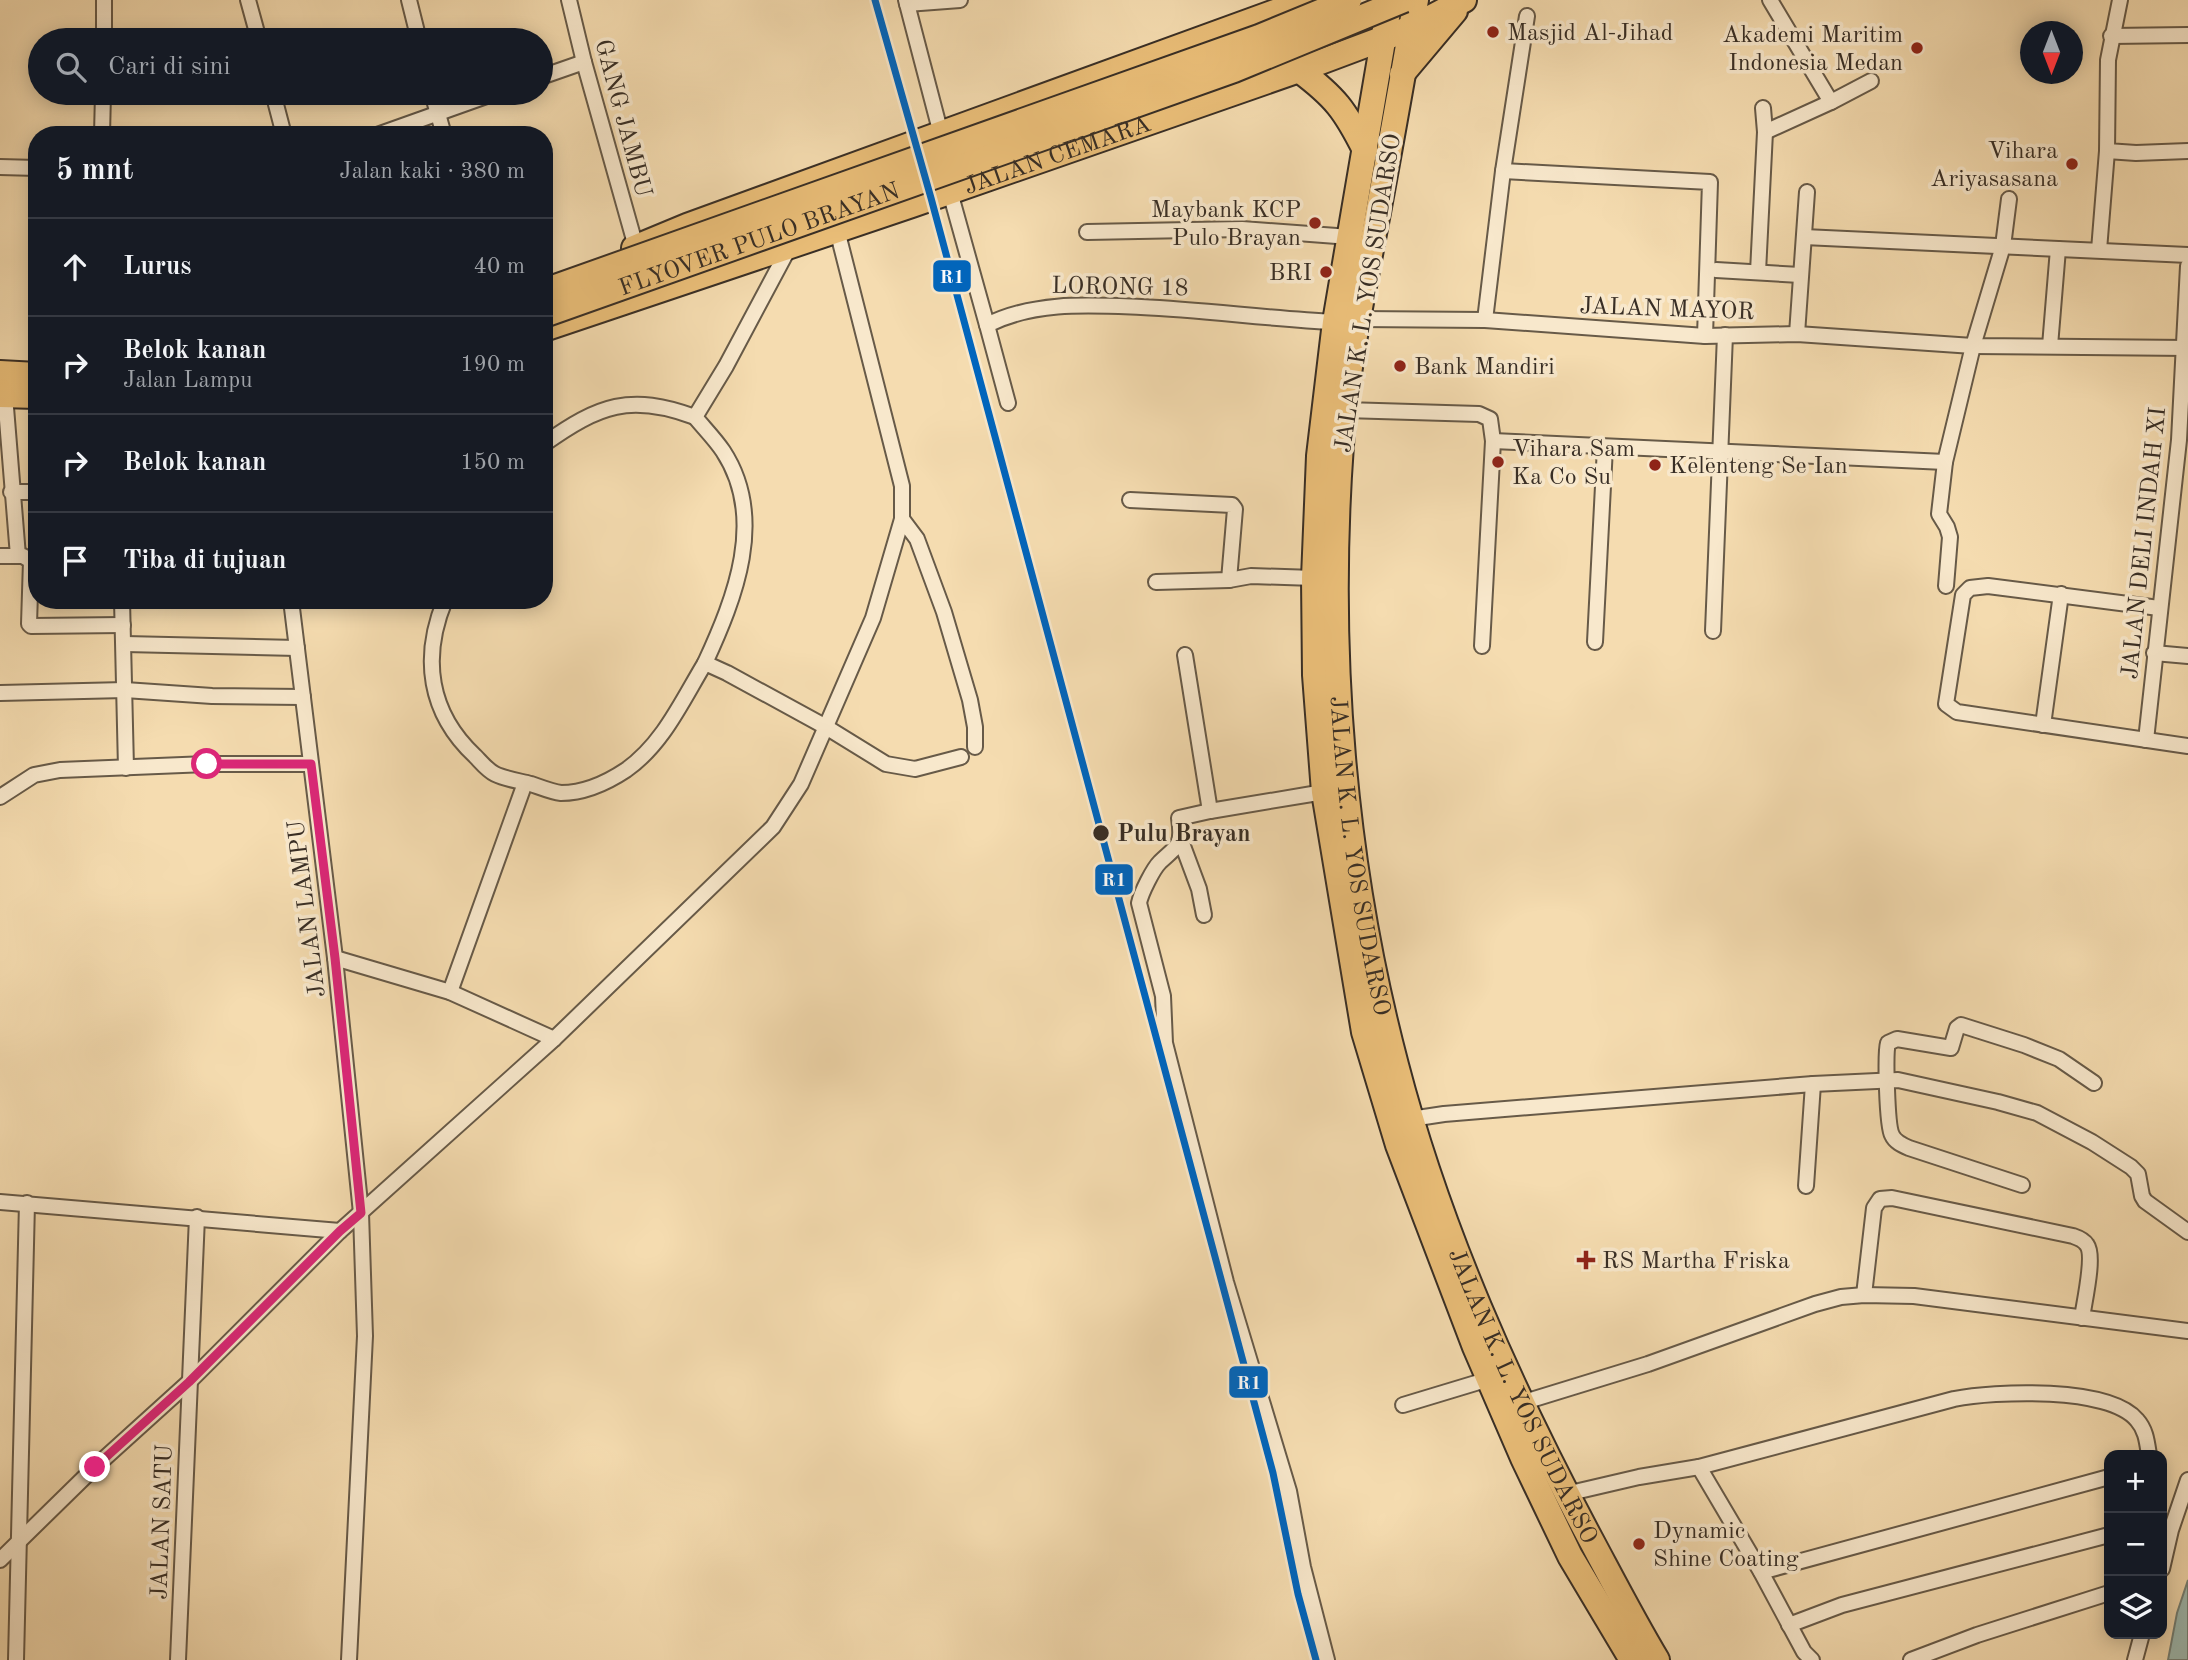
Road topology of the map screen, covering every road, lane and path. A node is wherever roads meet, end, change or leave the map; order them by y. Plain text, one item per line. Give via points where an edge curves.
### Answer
1 (104, 0) edge
2 (248, 0) edge
3 (409, 0) edge
4 (569, 0) edge
5 (960, 0) edge
6 (1307, 0) edge
7 (1349, 0) edge
8 (1390, 0) edge
9 (1404, 0) edge
10 (1416, 0) edge
11 (1465, 0) edge
12 (1770, 0) edge
13 (2120, 0) edge
14 (906, 2) edge
15 (1527, 16) dead end
16 (104, 28) edge
17 (256, 28) edge
18 (416, 28) edge
19 (1411, 28) junction
20 (2188, 35) edge
21 (2111, 36) junction
22 (1383, 39) junction
23 (584, 62) junction
24 (1300, 69) junction
25 (1114, 72) junction
26 (553, 73) edge
27 (1402, 75) junction
28 (1871, 81) dead end
29 (1061, 91) junction
30 (1831, 102) junction
31 (103, 105) edge
32 (276, 105) edge
33 (435, 105) edge
34 (460, 105) edge
35 (1763, 108) dead end
36 (437, 113) junction
37 (102, 126) edge
38 (282, 126) edge
39 (402, 126) edge
40 (441, 126) edge
41 (1134, 128) junction
42 (1765, 132) junction
43 (941, 134) junction
44 (1083, 146) junction
45 (1365, 150) junction
46 (2107, 151) junction
47 (2188, 151) edge
48 (0, 167) edge
49 (28, 168) edge
50 (1503, 171) junction
51 (950, 192) junction
52 (1807, 192) dead end
53 (2009, 199) dead end
54 (687, 226) junction
55 (837, 230) junction
56 (1087, 232) dead end
57 (1350, 237) junction
58 (1804, 237) junction
59 (791, 244) junction
60 (2003, 246) junction
61 (636, 247) junction
62 (2058, 249) junction
63 (2099, 250) junction
64 (2188, 256) edge
65 (2188, 266) edge
66 (1716, 270) dead end
67 (1758, 272) junction
68 (701, 274) junction
69 (1800, 275) junction
70 (553, 278) edge
71 (553, 289) edge
72 (553, 311) edge
73 (1485, 320) junction
74 (1346, 321) junction
75 (987, 325) junction
76 (553, 326) edge
77 (1797, 334) junction
78 (1725, 335) junction
79 (1705, 336) junction
80 (1973, 346) junction
81 (2050, 346) junction
82 (2186, 348) edge
83 (28, 378) edge
84 (2, 388) edge
85 (28, 394) edge
86 (1008, 403) dead end
87 (1345, 410) junction
88 (695, 417) junction
89 (553, 438) edge
90 (2183, 440) edge
91 (1493, 441) junction
92 (1605, 447) junction
93 (1719, 452) junction
94 (1945, 462) junction
95 (12, 492) junction
96 (28, 492) edge
97 (1130, 500) dead end
98 (902, 519) junction
99 (0, 556) edge
100 (18, 556) junction
101 (28, 558) edge
102 (1314, 578) junction
103 (1228, 580) junction
104 (1156, 582) dead end
105 (1946, 586) dead end
106 (2061, 594) junction
107 (2159, 608) junction
108 (30, 609) edge
109 (122, 609) edge
110 (292, 609) edge
111 (442, 609) edge
112 (123, 625) junction
113 (1713, 631) dead end
114 (1595, 642) dead end
115 (125, 644) junction
116 (1482, 646) dead end
117 (297, 648) junction
118 (2154, 653) junction
119 (1185, 655) dead end
120 (2188, 656) edge
121 (705, 663) junction
122 (125, 690) junction
123 (0, 693) edge
124 (303, 698) junction
125 (2043, 725) junction
126 (826, 727) junction
127 (2146, 740) junction
128 (2188, 746) edge
129 (975, 747) dead end
130 (961, 757) dead end
131 (311, 764) junction
132 (126, 768) junction
133 (525, 783) junction
134 (1324, 792) junction
135 (0, 797) edge
136 (1210, 811) junction
137 (1180, 838) junction
138 (1204, 915) dead end
139 (335, 958) junction
140 (450, 992) junction
141 (554, 1039) junction
142 (1888, 1080) junction
143 (2094, 1083) dead end
144 (1813, 1084) junction
145 (1411, 1119) junction
146 (2022, 1185) dead end
147 (1807, 1186) dead end
148 (0, 1202) edge
149 (27, 1203) junction
150 (361, 1213) junction
151 (197, 1217) junction
152 (340, 1231) junction
153 (2188, 1232) edge
154 (1864, 1295) junction
155 (2081, 1318) junction
156 (2188, 1331) edge
157 (1489, 1379) junction
158 (189, 1382) junction
159 (1521, 1403) junction
160 (1403, 1405) dead end
161 (2148, 1450) edge
162 (1699, 1467) junction
163 (2104, 1478) edge
164 (2188, 1480) edge
165 (1566, 1494) junction
166 (2104, 1536) edge
167 (20, 1542) junction
168 (2167, 1547) edge
169 (0, 1560) edge
170 (1761, 1572) junction
171 (2104, 1595) edge
172 (1789, 1625) junction
173 (2141, 1639) edge
174 (16, 1660) edge
175 (178, 1660) edge
176 (349, 1660) edge
177 (1327, 1660) edge
178 (1632, 1660) edge
179 (1657, 1660) edge
180 (1812, 1660) edge
181 (1911, 1660) edge
182 (2135, 1660) edge

1 - 16 street
2 - 17 street
3 - 18 street
4 - 23 street, GANG JAMBU
5 - 14 street
6 - 25 highway
7 - 71 highway, FLYOVER PULO BRAYAN, bridge via 1259,37
8 - 22 highway, JALAN K. L. YOS SUDARSO
9 - 72 highway, FLYOVER PULO BRAYAN, bridge via 1234,70
10 - 19 highway, JALAN K. L. YOS SUDARSO
11 - 19 highway, JALAN CEMARA
11 - 27 highway
12 - 30 street
13 - 21 street
14 - 43 street
15 - 50 street
19 - 22 highway, JALAN CEMARA
19 - 27 highway, JALAN K. L. YOS SUDARSO
20 - 21 street
21 - 46 street
22 - 24 highway, JALAN CEMARA
22 - 45 highway, JALAN K. L. YOS SUDARSO
23 - 26 street
23 - 61 street, GANG JAMBU
24 - 41 highway, JALAN CEMARA
24 - 45 highway via 1348,115
25 - 29 highway
25 - 41 highway via 1107,82 1106,105 1119,123
27 - 74 highway, JALAN K. L. YOS SUDARSO
28 - 30 street
29 - 43 highway
29 - 44 highway via 1072,96 1084,114
30 - 42 street
31 - 37 street
32 - 38 street
33 - 36 street
34 - 36 street
35 - 42 street
36 - 39 street
36 - 40 street
41 - 44 highway, JALAN CEMARA
42 - 67 street
43 - 54 highway
44 - 51 highway, JALAN CEMARA
45 - 57 highway, JALAN K. L. YOS SUDARSO
46 - 47 street
46 - 63 street
48 - 49 street
50 - 73 street
50 - 79 street via 1710,182
51 - 55 highway, JALAN CEMARA
51 - 75 street
52 - 58 street
53 - 60 street
54 - 61 highway
54 - 68 highway via 680,239 679,257 689,271
55 - 59 highway, JALAN CEMARA
55 - 98 street via 902,486
56 - 57 street via 1242,229
57 - 74 highway, JALAN K. L. YOS SUDARSO
58 - 60 street
58 - 69 street
59 - 68 highway, JALAN CEMARA
59 - 88 street
60 - 62 street
60 - 80 street
61 - 70 highway
62 - 63 street
62 - 81 street
63 - 64 street
65 - 82 street, JALAN DELI INDAH XI
66 - 67 street
67 - 69 street
68 - 76 highway, JALAN CEMARA
69 - 77 street
73 - 74 street, JALAN MAYOR
73 - 79 street, JALAN MAYOR
74 - 75 street, LORONG 18 via 1079,306 1040,307
74 - 87 highway, JALAN K. L. YOS SUDARSO
74 - 102 highway, JALAN K. L. YOS SUDARSO via 1319,456
75 - 86 street
77 - 78 street, JALAN MAYOR
77 - 80 street, JALAN MAYOR
78 - 79 street, JALAN MAYOR
78 - 93 street
80 - 81 street, JALAN MAYOR
80 - 94 street
81 - 82 street, JALAN MAYOR
82 - 90 street, JALAN DELI INDAH XI
83 - 84 highway
84 - 85 highway
84 - 95 street
87 - 91 street via 1484,415 1490,419
87 - 145 highway, JALAN K. L. YOS SUDARSO via 1337,517 1337,674 1347,793 1366,927
88 - 89 street via 652,405 627,405 601,409
88 - 121 street via 723,451 738,481 745,525 740,569
90 - 107 street, JALAN DELI INDAH XI
91 - 92 street
91 - 116 street
92 - 93 street
92 - 114 street
93 - 94 street
93 - 113 street
94 - 105 street via 1939,514 1950,537
95 - 96 street
95 - 100 street
97 - 103 street via 1232,505
98 - 126 street via 873,618
98 - 129 street via 917,539 944,612 970,700
99 - 100 street
100 - 101 street
102 - 103 street
102 - 134 highway, JALAN K. L. YOS SUDARSO via 1315,675
103 - 104 street
106 - 107 street
106 - 125 street
106 - 125 street via 1988,586 1970,589 1964,595 1946,695 1946,704 1953,711
107 - 118 street, JALAN DELI INDAH XI
108 - 112 street via 31,626
109 - 112 street
110 - 117 street, JALAN LAMPU
111 - 133 street via 432,643 433,679 447,726 494,774
112 - 115 street
115 - 117 street
115 - 122 street
117 - 124 street, JALAN LAMPU
118 - 120 street
118 - 127 street, JALAN DELI INDAH XI
119 - 136 street
121 - 126 street
121 - 133 street via 663,732 625,771 582,790 560,793
122 - 123 street
122 - 124 street
122 - 132 street
124 - 131 street, JALAN LAMPU
125 - 127 street
126 - 130 street via 886,764 901,768 915,769
126 - 141 street via 801,784 773,827
127 - 128 street
131 - 132 street
131 - 139 street, JALAN LAMPU
132 - 135 street via 34,775
133 - 140 street
134 - 136 street
134 - 157 highway, JALAN K. L. YOS SUDARSO via 1364,1032 1398,1144
136 - 137 street via 1179,818
137 - 138 street
137 - 177 street via 1175,850 1157,866 1139,903 1163,996 1165,1043 1226,1283 1289,1491
139 - 140 street
139 - 150 street, JALAN LAMPU
140 - 141 street
141 - 150 street
142 - 143 street via 1888,1043 1897,1039 1951,1048 1961,1025 2059,1059
142 - 144 street
142 - 146 street via 1888,1125 1895,1140
142 - 153 street via 2037,1114 2131,1167 2145,1201
144 - 145 street
144 - 147 street
145 - 159 highway, JALAN K. L. YOS SUDARSO via 1446,1220
148 - 149 street
149 - 151 street
149 - 167 street
150 - 152 street
150 - 176 street, JALAN LAMPU via 365,1336
151 - 152 street
151 - 158 street, JALAN SATU
152 - 158 street
154 - 155 street via 1948,1300
154 - 155 street via 1874,1208 1880,1199 1892,1198 2084,1242 2090,1257
154 - 159 street via 1815,1304 1648,1364
155 - 156 street
157 - 160 street
157 - 178 highway, JALAN K. L. YOS SUDARSO via 1570,1556
158 - 167 street
158 - 175 street, JALAN SATU
159 - 165 highway, JALAN K. L. YOS SUDARSO
161 - 162 street via 2137,1420 2119,1406 2014,1392 1983,1393
162 - 165 street
162 - 170 street
163 - 170 street
164 - 168 street
165 - 179 highway, JALAN K. L. YOS SUDARSO
166 - 172 street via 1842,1605
167 - 169 street
167 - 174 street
170 - 172 street
171 - 181 street
172 - 180 street
173 - 182 street

